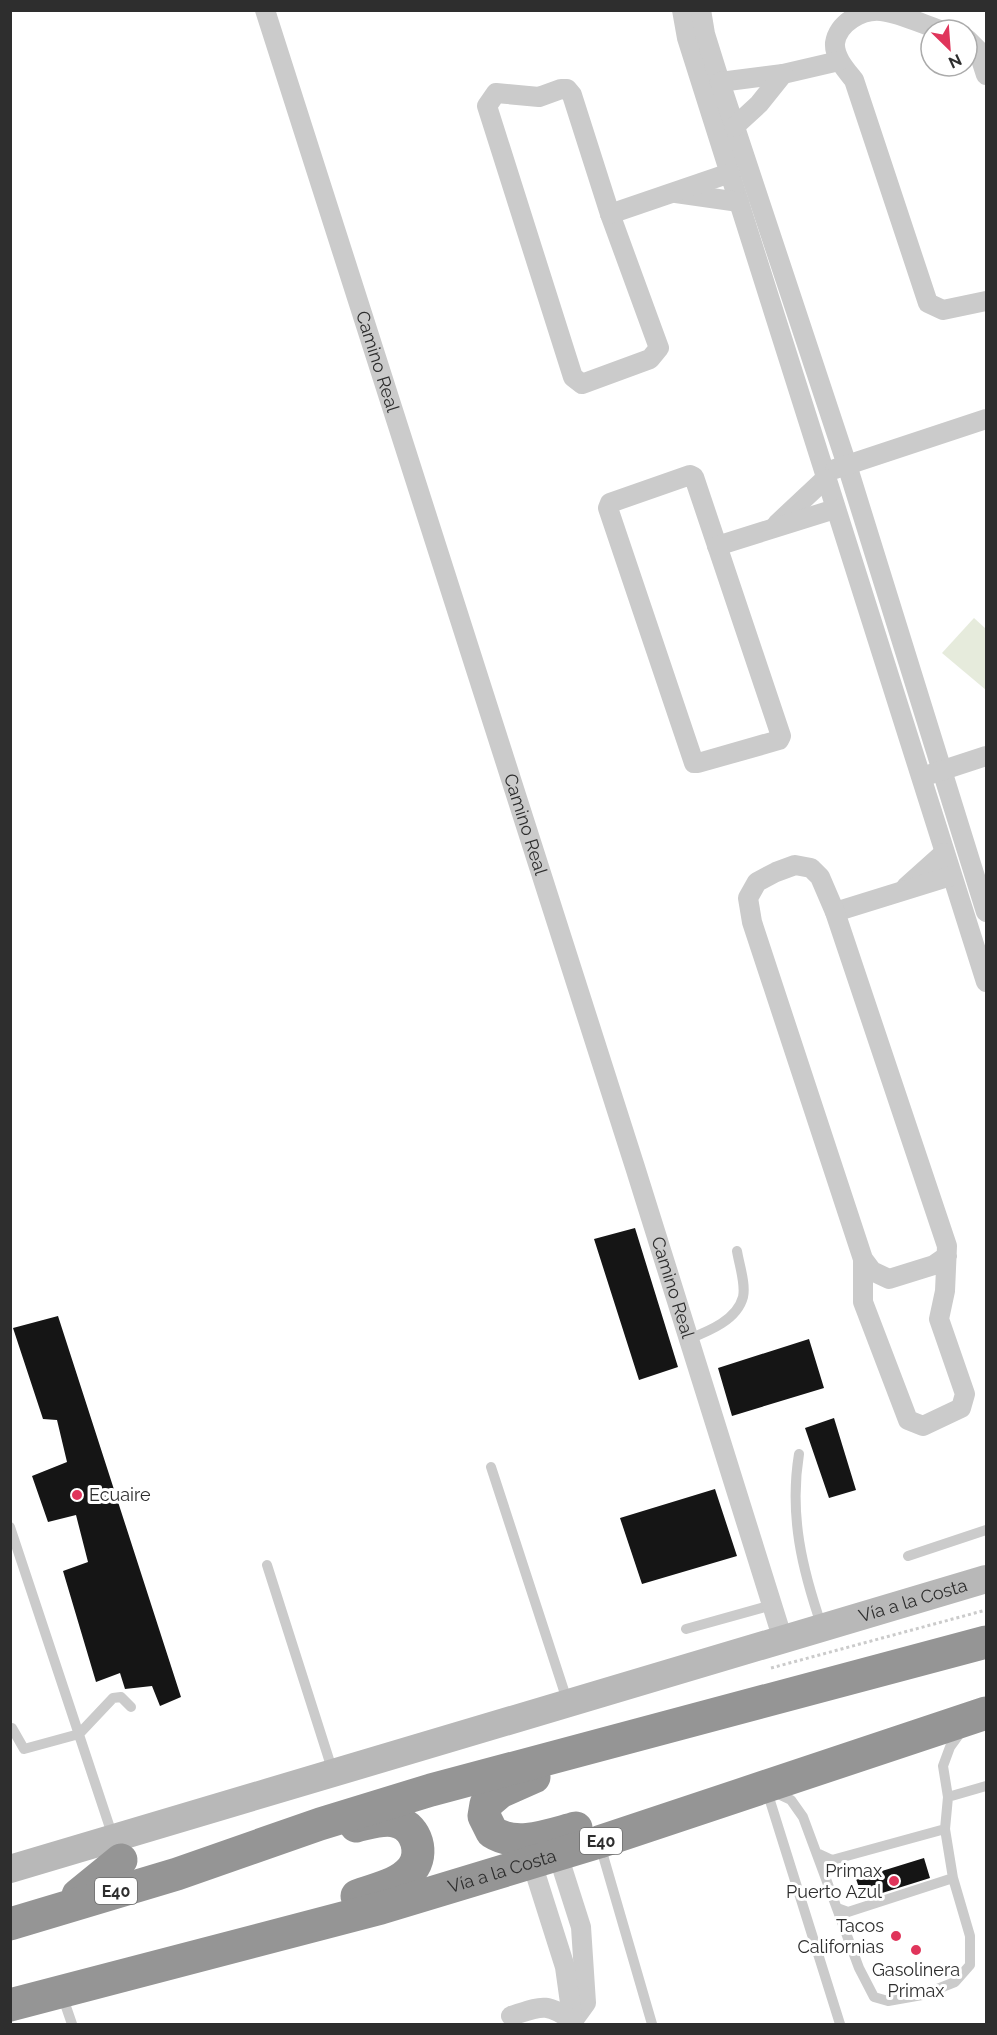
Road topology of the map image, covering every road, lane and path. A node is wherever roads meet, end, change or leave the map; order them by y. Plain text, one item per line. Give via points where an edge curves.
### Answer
1 (264, 10) edge
2 (682, 10) edge
3 (701, 10) edge
4 (919, 23) edge
5 (696, 36) junction
6 (979, 53) edge
7 (839, 61) junction
8 (783, 74) junction
9 (987, 75) edge
10 (720, 82) junction
11 (734, 127) junction
12 (730, 173) junction
13 (674, 193) junction
14 (739, 202) junction
15 (610, 214) junction
16 (987, 301) edge
17 (987, 419) edge
18 (847, 465) junction
19 (824, 476) junction
20 (835, 509) junction
21 (772, 528) junction
22 (717, 546) junction
23 (987, 756) edge
24 (943, 770) junction
25 (920, 777) junction
26 (944, 853) junction
27 (951, 876) junction
28 (902, 890) junction
29 (835, 912) junction
30 (987, 912) edge
31 (987, 982) edge
32 (737, 1251) dead end
33 (946, 1256) junction
34 (863, 1259) junction
35 (689, 1339) junction
36 (799, 1454) dead end
37 (491, 1467) dead end
38 (10, 1527) edge
39 (987, 1530) edge
40 (908, 1556) dead end
41 (267, 1565) dead end
42 (987, 1578) edge
43 (772, 1605) junction
44 (822, 1627) junction
45 (686, 1629) dead end
46 (783, 1640) junction
47 (987, 1642) edge
48 (568, 1703) junction
49 (131, 1707) dead end
50 (979, 1715) edge
51 (12, 1728) edge
52 (79, 1734) junction
53 (632, 1734) junction
54 (334, 1773) junction
55 (987, 1786) edge
56 (766, 1788) junction
57 (948, 1797) junction
58 (945, 1829) junction
59 (599, 1842) junction
60 (117, 1849) junction
61 (819, 1854) junction
62 (222, 1859) junction
63 (545, 1859) junction
64 (10, 1869) edge
65 (177, 1874) junction
66 (953, 1878) junction
67 (837, 1908) junction
68 (49, 1912) junction
69 (579, 1919) junction
70 (10, 1924) edge
71 (553, 1926) junction
72 (210, 1953) junction
73 (61, 1992) junction
74 (10, 2005) edge
75 (511, 2016) dead end
76 (573, 2023) edge
77 (72, 2025) edge
78 (652, 2025) edge
79 (840, 2025) edge

1 - 35 street, Camino Real
2 - 5 street
3 - 5 street
4 - 7 street via 881,11 856,15 840,30 835,44
5 - 10 street
5 - 12 street
6 - 9 street
7 - 8 street
7 - 16 street via 854,80 928,303 943,310
8 - 10 street
8 - 11 street
10 - 11 street
11 - 18 street
12 - 13 street
12 - 14 street
13 - 14 street
13 - 15 street
14 - 19 street
15 - 15 street via 567,89 539,97 496,93 488,106 573,377 582,384 650,359 659,348
17 - 18 street
18 - 19 street
18 - 24 street
19 - 20 street
19 - 21 street
20 - 21 street
20 - 25 street
21 - 22 street
22 - 22 street via 694,477 610,503 608,508 694,763 779,740 781,736
23 - 24 street
24 - 25 street
24 - 30 street
25 - 26 street
26 - 27 street
26 - 28 street
27 - 28 street
27 - 31 street
28 - 29 street
29 - 33 street via 943,1234
29 - 34 street via 820,877 811,868 795,865 757,882 748,898 752,922
32 - 35 lane via 743,1296 736,1311 709,1332
33 - 34 street via 934,1265 889,1279 872,1271
33 - 34 street via 939,1319 965,1394 961,1408 922,1426 908,1420 863,1302
35 - 43 street, Camino Real
36 - 44 lane via 796,1524 804,1573
37 - 48 lane
38 - 52 lane
39 - 40 lane
41 - 54 lane
42 - 44 street, Vía a la Costa
43 - 45 lane
43 - 46 street, Camino Real
44 - 46 street, Vía a la Costa
46 - 48 street, Vía a la Costa
47 - 53 highway, E40
48 - 54 street, Vía a la Costa
49 - 52 lane via 120,1697 113,1698
50 - 53 highway via 882,1737 536,1838 501,1838 486,1825 486,1804 500,1792
50 - 56 highway, Vía a la Costa / E40
50 - 57 lane via 950,1747 943,1766
51 - 52 lane via 24,1749
52 - 60 lane
53 - 62 highway, E40 via 431,1790
54 - 60 street, Vía a la Costa
55 - 57 lane
56 - 59 highway, Vía a la Costa / E40
56 - 61 lane via 791,1800
56 - 79 lane
57 - 58 lane
58 - 61 lane via 832,1860
58 - 66 lane
59 - 63 highway, Vía a la Costa / E40
59 - 78 lane
60 - 64 street, Vía a la Costa
60 - 65 highway via 142,1870
60 - 68 highway via 88,1888
61 - 67 lane
62 - 65 highway, E40
62 - 72 highway via 378,1821 407,1826 418,1848 413,1868 396,1881 294,1917
63 - 69 street
63 - 71 street
63 - 72 highway, Vía a la Costa / E40
65 - 68 highway, E40
66 - 67 lane via 848,1912
66 - 67 lane via 970,1936 970,1965 955,1982 922,1995 888,2001 874,1997
68 - 70 highway, E40
69 - 71 street
69 - 76 street via 586,2003
71 - 76 street via 565,1968
72 - 73 highway, Vía a la Costa / E40
73 - 74 highway, Vía a la Costa / E40
73 - 77 lane
75 - 76 street via 542,2006

